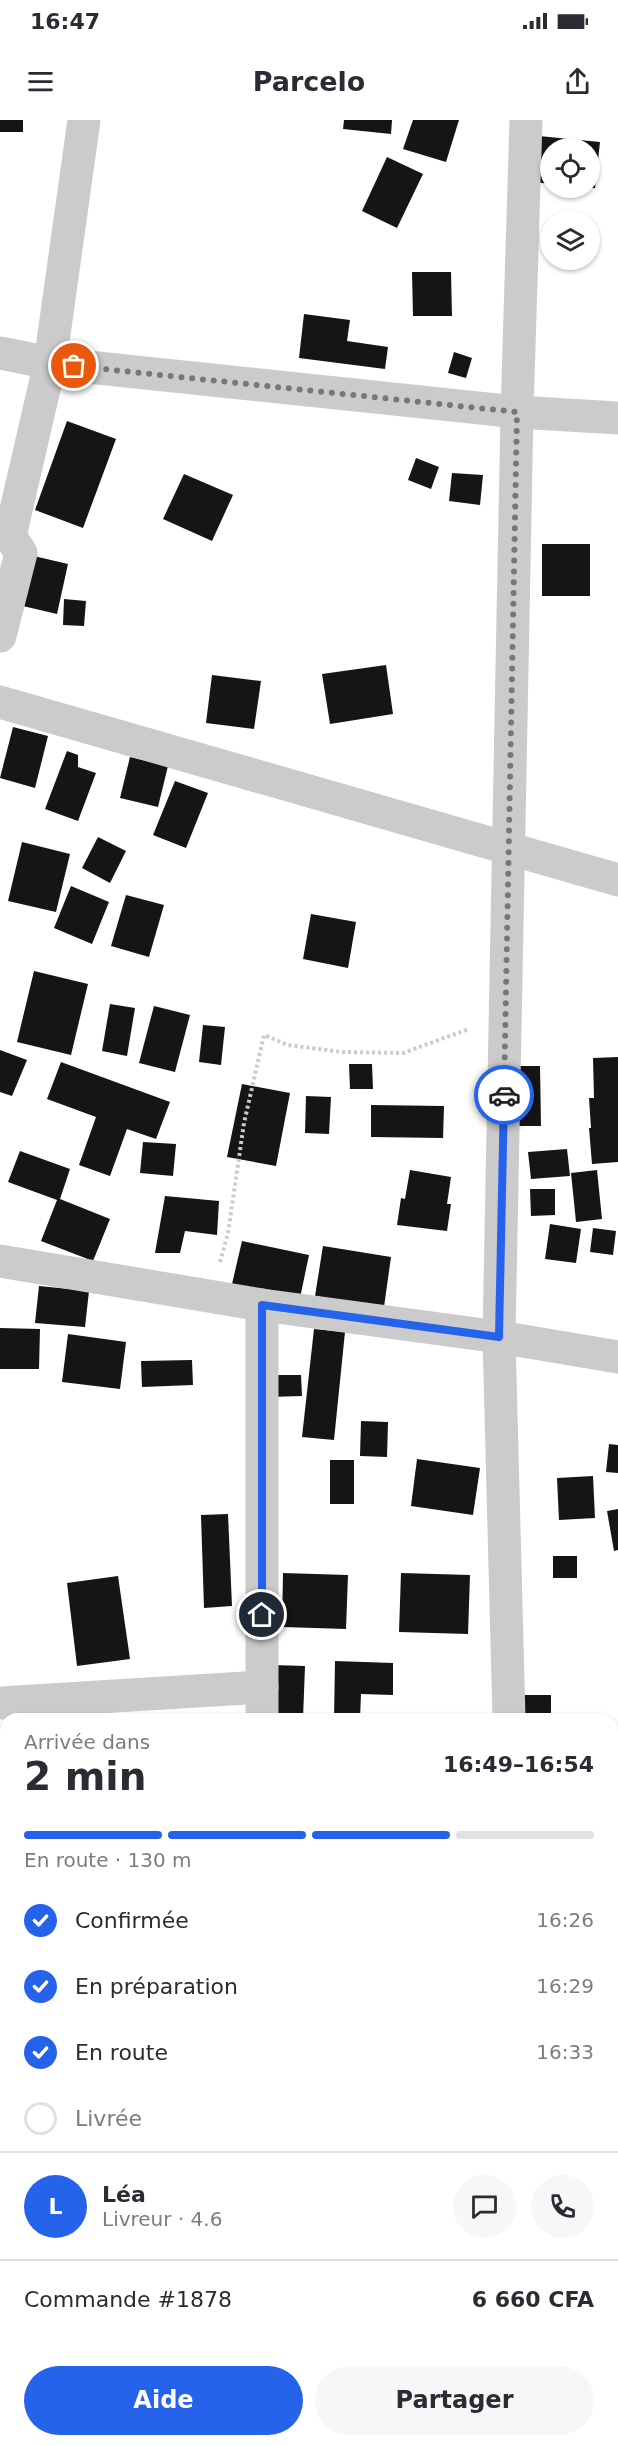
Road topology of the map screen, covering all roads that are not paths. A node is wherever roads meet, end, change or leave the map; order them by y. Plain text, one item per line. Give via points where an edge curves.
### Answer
1 (84, 120) edge
2 (526, 120) edge
3 (0, 353) edge
4 (50, 363) junction
5 (517, 412) junction
6 (618, 418) edge
7 (0, 636) edge
8 (0, 702) edge
9 (508, 849) junction
10 (618, 880) edge
11 (0, 1261) edge
12 (262, 1305) junction
13 (499, 1337) junction
14 (618, 1357) edge
15 (262, 1687) junction
16 (0, 1703) edge
17 (262, 1713) edge
18 (509, 1713) edge

1 - 4 street
2 - 5 street
3 - 4 street
4 - 5 street
4 - 7 street via 10,536 21,553
5 - 6 street
5 - 9 street
8 - 9 street
9 - 10 street
9 - 13 street
11 - 12 street
12 - 13 street
12 - 15 street
13 - 14 street
13 - 18 street
15 - 16 street
15 - 17 street

